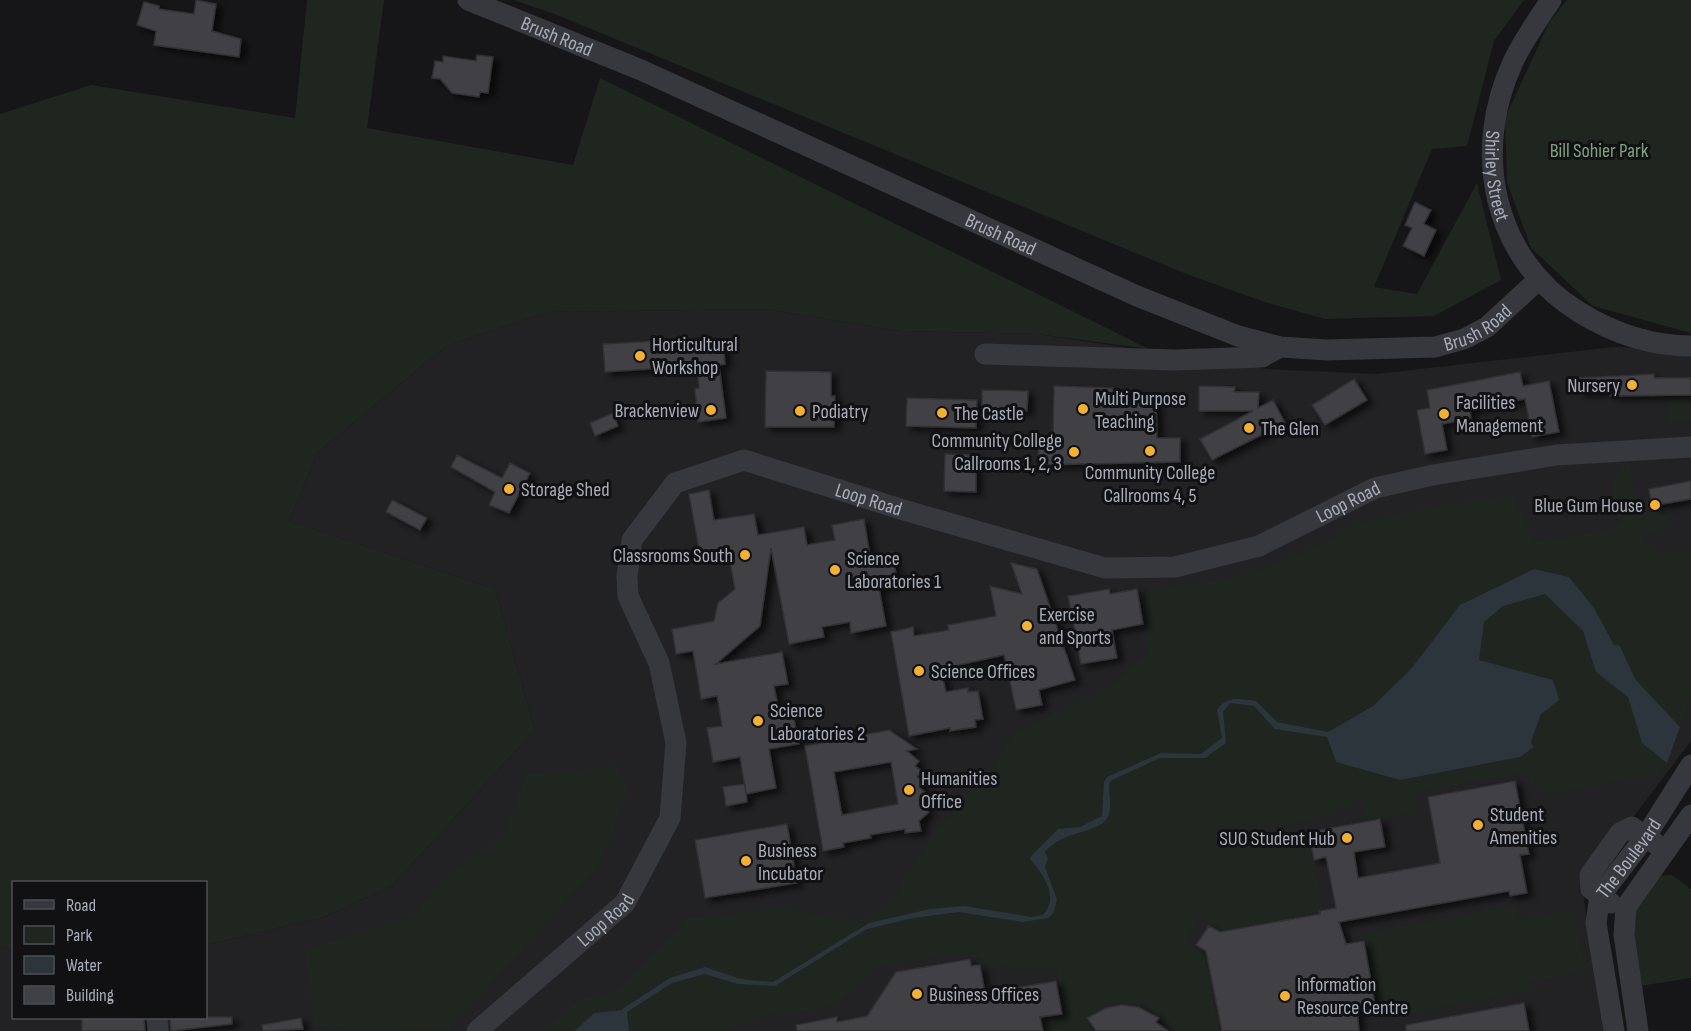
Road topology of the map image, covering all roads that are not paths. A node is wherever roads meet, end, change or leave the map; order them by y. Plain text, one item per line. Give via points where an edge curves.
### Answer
1 (468, 0) edge
2 (1551, 0) edge
3 (1538, 280) junction
4 (1691, 346) edge
5 (1280, 347) junction
6 (985, 354) dead end
7 (1691, 447) edge
8 (1691, 765) edge
9 (1691, 815) edge
10 (1646, 836) junction
11 (1666, 852) junction
12 (1600, 896) junction
13 (1625, 913) junction
14 (1637, 1025) edge
15 (1609, 1028) edge
16 (477, 1031) edge

1 - 5 street, Brush Road via 641,70 1137,296 1238,336
2 - 3 street, Shirley Street via 1512,63 1497,113 1494,148 1500,213 1519,255
3 - 4 street, Shirley Street via 1599,325 1643,341
3 - 5 street, Brush Road via 1487,327 1435,347
5 - 6 street via 1262,357 1174,360
7 - 16 street, Loop Road via 1557,455 1375,488 1259,546 1175,567 1105,568 744,460 675,483 632,540 627,576 628,596 659,663 676,743 670,818 625,903
8 - 10 street, The Boulevard
9 - 11 street, The Boulevard
10 - 11 street
10 - 12 street, The Boulevard
11 - 13 street, The Boulevard via 1638,887
12 - 13 street
12 - 15 street, The Boulevard via 1596,923
13 - 14 street, The Boulevard via 1624,935
14 - 15 street

